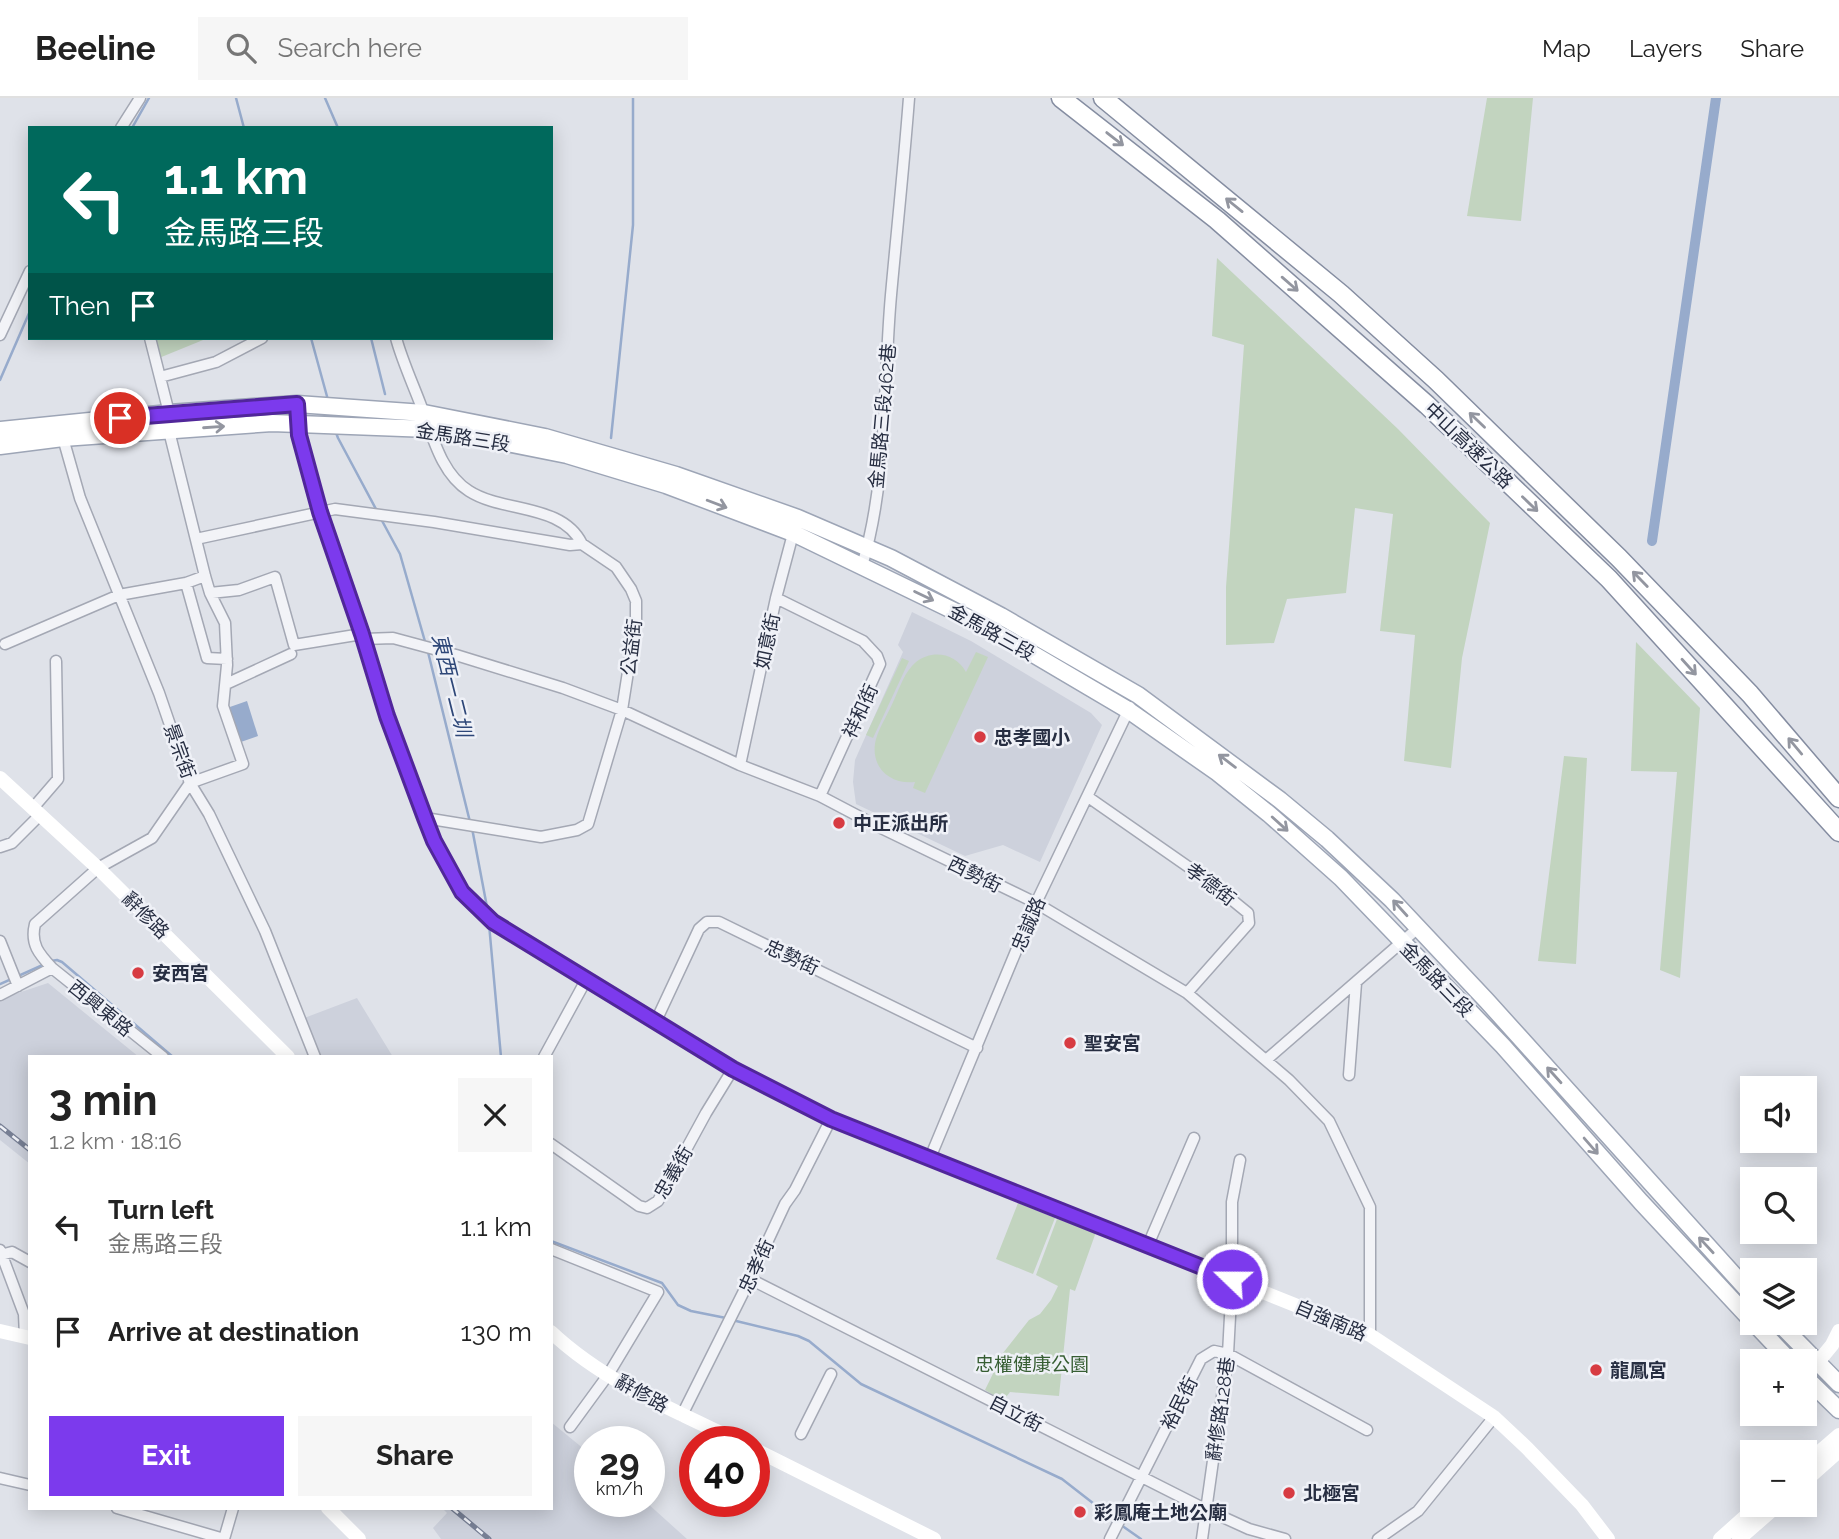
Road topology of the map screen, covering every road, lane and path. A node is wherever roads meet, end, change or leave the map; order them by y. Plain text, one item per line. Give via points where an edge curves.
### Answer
1 (141, 98) edge
2 (909, 98) edge
3 (1061, 98) edge
4 (1103, 98) edge
5 (122, 126) edge
6 (28, 275) edge
7 (0, 310) edge
8 (6, 323) junction
9 (0, 335) edge
10 (150, 340) edge
11 (258, 340) edge
12 (397, 340) edge
13 (159, 377) junction
14 (297, 404) junction
15 (169, 413) junction
16 (424, 413) junction
17 (298, 423) junction
18 (429, 429) junction
19 (0, 430) edge
20 (169, 431) junction
21 (63, 438) junction
22 (0, 446) edge
23 (643, 472) junction
24 (320, 512) junction
25 (796, 526) junction
26 (196, 539) junction
27 (582, 544) junction
28 (868, 548) junction
29 (862, 566) junction
30 (205, 576) junction
31 (186, 583) junction
32 (210, 593) junction
33 (119, 595) junction
34 (776, 598) junction
35 (363, 636) junction
36 (5, 644) dead end
37 (293, 650) junction
38 (227, 659) junction
39 (56, 661) dead end
40 (226, 684) junction
41 (1138, 695) junction
42 (622, 710) junction
43 (1129, 710) junction
44 (740, 765) junction
45 (0, 778) edge
46 (190, 783) junction
47 (820, 796) junction
48 (1088, 797) junction
49 (1839, 798) edge
50 (37, 812) junction
51 (425, 818) junction
52 (1839, 832) edge
53 (0, 847) edge
54 (98, 868) junction
55 (1036, 903) junction
56 (1418, 928) junction
57 (0, 941) edge
58 (1402, 943) junction
59 (52, 968) junction
60 (586, 980) junction
61 (1356, 983) junction
62 (18, 986) junction
63 (1186, 993) junction
64 (0, 995) edge
65 (656, 1021) junction
66 (976, 1048) junction
67 (161, 1055) edge
68 (286, 1055) edge
69 (314, 1055) edge
70 (545, 1055) edge
71 (1266, 1060) junction
72 (733, 1069) junction
73 (1349, 1075) dead end
74 (831, 1119) junction
75 (1194, 1139) dead end
76 (553, 1145) edge
77 (930, 1158) junction
78 (1240, 1160) dead end
79 (1148, 1245) junction
80 (553, 1250) edge
81 (1, 1252) edge
82 (28, 1261) edge
83 (750, 1279) junction
84 (1232, 1279) junction
85 (1740, 1282) edge
86 (1740, 1308) edge
87 (0, 1331) edge
88 (1839, 1331) edge
89 (553, 1334) edge
90 (1370, 1335) junction
91 (1765, 1335) edge
92 (1791, 1335) edge
93 (27, 1337) edge
94 (1779, 1349) edge
95 (1228, 1354) junction
96 (1818, 1362) junction
97 (831, 1374) dead end
98 (608, 1375) junction
99 (1839, 1384) edge
100 (1817, 1389) edge
101 (1839, 1410) edge
102 (682, 1415) junction
103 (1494, 1417) junction
104 (706, 1426) edge
105 (570, 1427) dead end
106 (1367, 1430) dead end
107 (801, 1434) dead end
108 (1839, 1435) edge
109 (1839, 1451) edge
110 (1817, 1454) edge
111 (770, 1457) edge
112 (1817, 1470) edge
113 (1141, 1477) junction
114 (0, 1478) edge
115 (28, 1485) edge
116 (1205, 1509) junction
117 (124, 1510) edge
118 (232, 1510) edge
119 (330, 1510) edge
120 (1745, 1517) edge
121 (1764, 1517) edge
122 (357, 1538) edge
123 (224, 1539) edge
124 (934, 1539) edge
125 (1110, 1539) edge
126 (1202, 1539) edge
127 (1286, 1539) edge
128 (1378, 1539) edge
129 (1608, 1539) edge
130 (1720, 1539) edge
131 (1739, 1539) edge

1 - 5 street
2 - 28 street, 金馬路三段462巷 via 882,439
3 -> 52 highway, 中山高速公路 via 1217,220 1427,405 1609,579
49 -> 4 highway, 中山高速公路 via 1751,694 1629,567 1436,380 1341,294
6 - 8 street
7 - 8 street
8 - 9 street
10 - 13 street
11 - 13 street via 216,362
12 - 16 street, 公益街
13 - 15 street
14 - 15 main road, 金馬路三段
14 - 16 main road, 金馬路三段
14 - 17 street, 自強南路
15 - 19 main road, 金馬路三段
15 - 20 street
16 - 18 street, 公益街
16 - 23 main road, 金馬路三段 via 545,437
17 - 18 main road, 金馬路三段
20 -> 17 main road, 金馬路三段
17 - 24 street, 自強南路
18 - 23 main road, 金馬路三段
18 - 27 street, 公益街 via 442,460 469,492 555,519 569,526
20 - 21 main road, 金馬路三段
20 - 26 street
21 - 22 main road, 金馬路三段
21 - 33 street, 景宗街 via 80,498
23 - 25 main road, 金馬路三段
24 - 26 street
24 - 27 street via 335,509
24 - 35 street, 自強南路
25 - 28 main road, 金馬路三段
25 - 29 main road, 金馬路三段
25 - 34 street, 如意街
26 - 30 street
27 - 42 street, 公益街 via 615,567 636,601
28 - 29 street, 金馬路三段462巷
28 - 41 main road, 金馬路三段 via 965,596
29 -> 43 main road, 金馬路三段 via 987,627
30 - 31 street
30 - 32 street
31 - 33 street
31 - 38 street via 207,658
32 - 37 street via 239,590 275,577
32 - 38 street via 225,623
33 - 36 street
33 - 46 street, 景宗街
34 - 44 street, 如意街
34 - 47 street, 祥和街 via 863,641 880,664
35 - 37 street, 西勢街
35 - 42 street, 西勢街 via 393,638 456,654
35 - 51 street, 自強南路
37 - 40 street, 西勢街
38 - 40 street
39 - 50 street via 58,779
40 - 46 street via 223,706 243,764
41 - 43 street, 忠誠路
56 -> 41 main road, 金馬路三段 via 1320,832
42 - 44 street, 西勢街
42 - 51 street, 公益街 via 588,824 541,837
43 - 48 street, 忠誠路
43 -> 58 main road, 金馬路三段 via 1269,814 1341,878
44 - 47 street, 西勢街
45 - 50 street, 辭修路
46 - 54 street via 152,838
46 - 69 street, 景宗街 via 265,931
47 - 55 street, 西勢街
48 - 55 street, 忠誠路
48 - 63 street, 孝德街 via 1248,913 1249,923
50 - 53 street via 12,843
50 - 54 street, 辭修路
51 - 60 street, 自強南路 via 462,892 493,922
54 - 59 street via 36,924 32,936 36,951
54 - 68 street, 辭修路
55 - 63 street, 西勢街
55 - 66 street, 忠誠路
56 - 58 street
85 -> 56 main road, 金馬路三段
57 - 62 street
58 - 61 street
58 -> 86 main road, 金馬路三段 via 1503,1046
59 - 62 street, 西興東路
59 - 67 street, 西興東路
60 - 65 street, 自強南路
60 - 70 street
61 - 71 street
61 - 73 street
62 - 64 street, 西興東路
63 - 71 street, 西勢街
65 - 66 street, 忠勢街 via 699,929 707,922 719,922
65 - 72 street, 自強南路
66 - 77 street, 忠誠路
71 - 90 street, 西勢街 via 1329,1121 1370,1207
72 - 74 street, 自強南路
72 - 76 street, 忠義街 via 658,1201 647,1208
74 - 77 street, 自強南路
74 - 83 street, 忠孝街
75 - 79 street
77 - 79 street, 自強南路
78 - 84 street, 辭修路128巷 via 1232,1202
79 - 84 street, 自強南路
80 - 98 street via 659,1292
81 - 82 street
81 - 93 street via 24,1314
83 - 102 street, 忠孝街
83 - 113 street, 自立街
84 - 90 street, 自強南路
84 - 95 street, 辭修路128巷
87 - 93 street
88 - 96 street
89 - 98 street, 辭修路
90 - 103 street, 自強南路
91 - 94 main road, 金馬路三段
92 - 96 main road
95 - 106 street
95 - 113 street, 裕民街 via 1214,1351 1200,1359
95 - 116 street, 辭修路128巷
96 - 99 main road
97 - 107 street
98 - 102 street, 辭修路
98 - 105 street
100 - 101 main road
102 - 104 street, 辭修路
103 - 128 street via 1418,1511
103 - 129 street, 自強南路 via 1582,1505
108 - 110 street
109 - 112 street
111 - 124 street
113 - 116 street, 自立街
113 - 125 street, 裕民街
114 - 115 street
116 - 126 street, 辭修路128巷
116 - 127 street, 自立街
117 - 123 street
118 - 123 street
119 - 122 street
120 - 130 street
121 - 131 street

